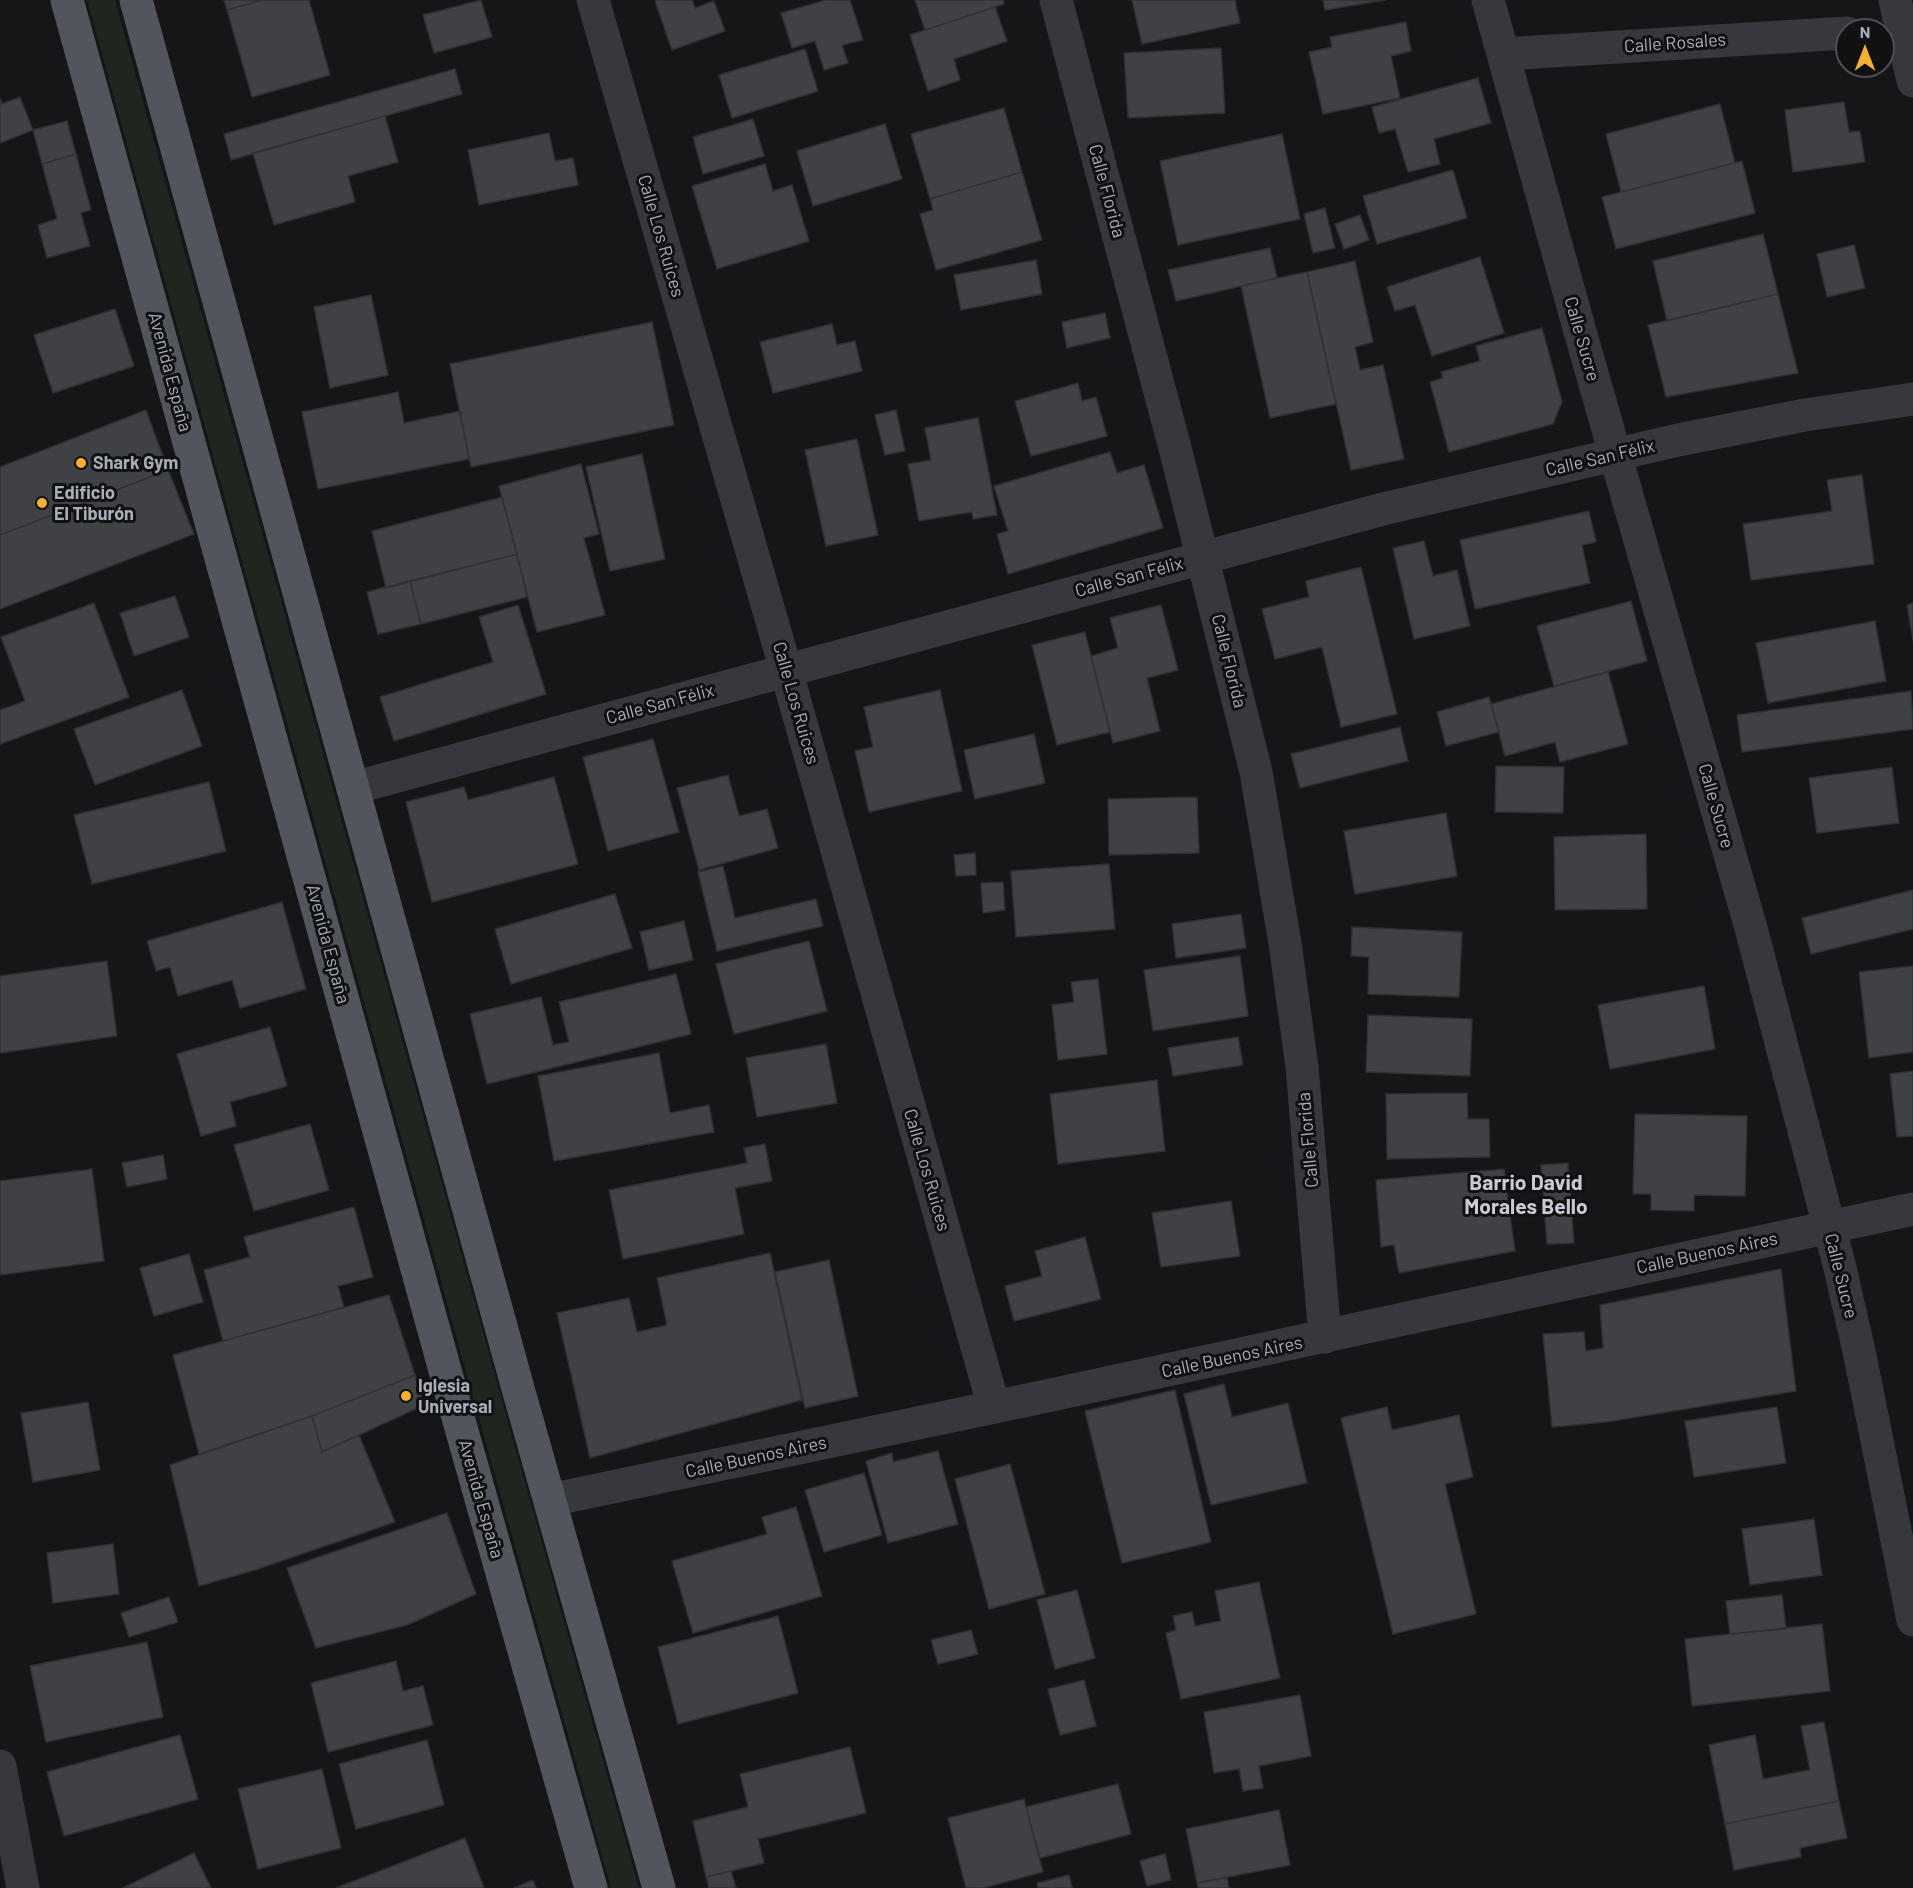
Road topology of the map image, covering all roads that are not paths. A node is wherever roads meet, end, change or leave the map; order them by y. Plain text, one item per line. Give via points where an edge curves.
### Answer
1 (67, 0) edge
2 (136, 0) edge
3 (592, 0) edge
4 (1056, 0) edge
5 (1488, 0) edge
6 (1898, 22) edge
7 (1835, 34) edge
8 (1503, 54) junction
9 (1913, 81) edge
10 (1913, 399) edge
11 (1616, 455) junction
12 (1203, 557) junction
13 (786, 669) junction
14 (353, 789) junction
15 (1913, 1209) edge
16 (1829, 1226) junction
17 (1325, 1337) junction
18 (994, 1407) junction
19 (550, 1500) junction
20 (1913, 1620) edge
21 (0, 1766) edge
22 (23, 1888) edge
23 (591, 1888) edge
24 (659, 1888) edge

1 - 23 main road, Avenida España
2 - 14 main road
3 - 13 street, Calle Los Ruices
4 - 12 street, Calle Florida
5 - 8 street, Calle Sucre
6 - 9 street
7 - 8 street, Calle Rosales
8 - 11 street, Calle Sucre
10 - 11 street, Calle San Félix via 1805,415
11 - 12 street, Calle San Félix via 1383,509
11 - 16 street, Calle Sucre via 1751,928
12 - 13 street, Calle San Félix
12 - 17 street, Calle Florida via 1256,772 1285,943 1302,1067
13 - 14 street, Calle San Félix
13 - 18 street, Calle Los Ruices
14 - 19 main road
15 - 16 street, Calle Buenos Aires
16 - 17 street, Calle Buenos Aires
16 - 20 street, Calle Sucre via 1859,1351
17 - 18 street, Calle Buenos Aires
18 - 19 street, Calle Buenos Aires
19 - 24 main road
21 - 22 street

